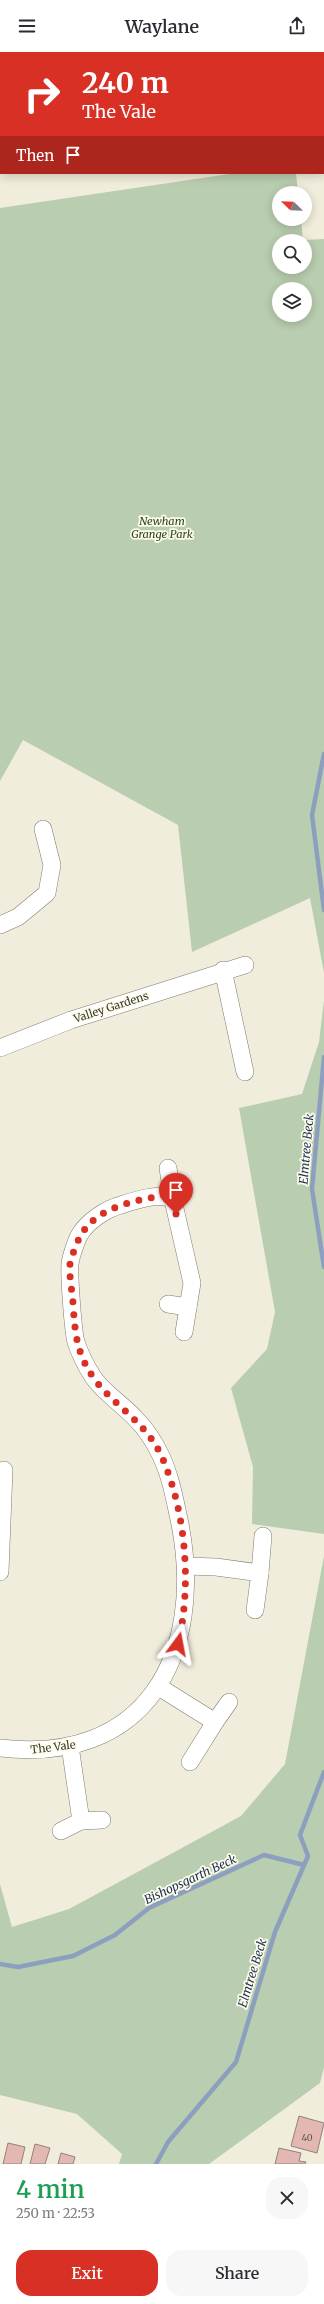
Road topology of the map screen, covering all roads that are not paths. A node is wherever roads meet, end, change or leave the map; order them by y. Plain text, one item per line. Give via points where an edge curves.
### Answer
1 (42, 829) dead end
2 (0, 925) edge
3 (245, 965) dead end
4 (223, 970) junction
5 (0, 1048) edge
6 (245, 1072) dead end
7 (168, 1168) dead end
8 (173, 1200) junction
9 (168, 1304) dead end
10 (188, 1307) junction
11 (184, 1332) dead end
12 (4, 1470) dead end
13 (263, 1536) dead end
14 (0, 1566) edge
15 (186, 1566) junction
16 (0, 1572) edge
17 (260, 1573) junction
18 (255, 1610) dead end
19 (159, 1687) junction
20 (229, 1702) dead end
21 (215, 1722) junction
22 (70, 1746) junction
23 (0, 1748) edge
24 (190, 1762) dead end
25 (102, 1820) dead end
26 (81, 1821) junction
27 (61, 1831) dead end

1 - 2 street via 52,865 47,893 18,917
3 - 4 street, Valley Gardens
4 - 5 street, Valley Gardens via 71,1020
4 - 6 street
7 - 8 street
8 - 10 street via 192,1283
8 - 15 street, The Vale via 165,1195 145,1199 119,1205 98,1216 80,1234 70,1263 75,1340 94,1378 136,1418 161,1456 177,1507
9 - 10 street
10 - 11 street
12 - 14 street
13 - 17 street
14 - 16 street
15 - 17 street
15 - 19 street, The Vale via 183,1622 178,1644
17 - 18 street
19 - 21 street
19 - 22 street, The Vale via 147,1702 121,1725 91,1740
20 - 21 street
21 - 24 street
22 - 23 street, The Vale via 21,1750
22 - 26 street
25 - 26 street
26 - 27 street

